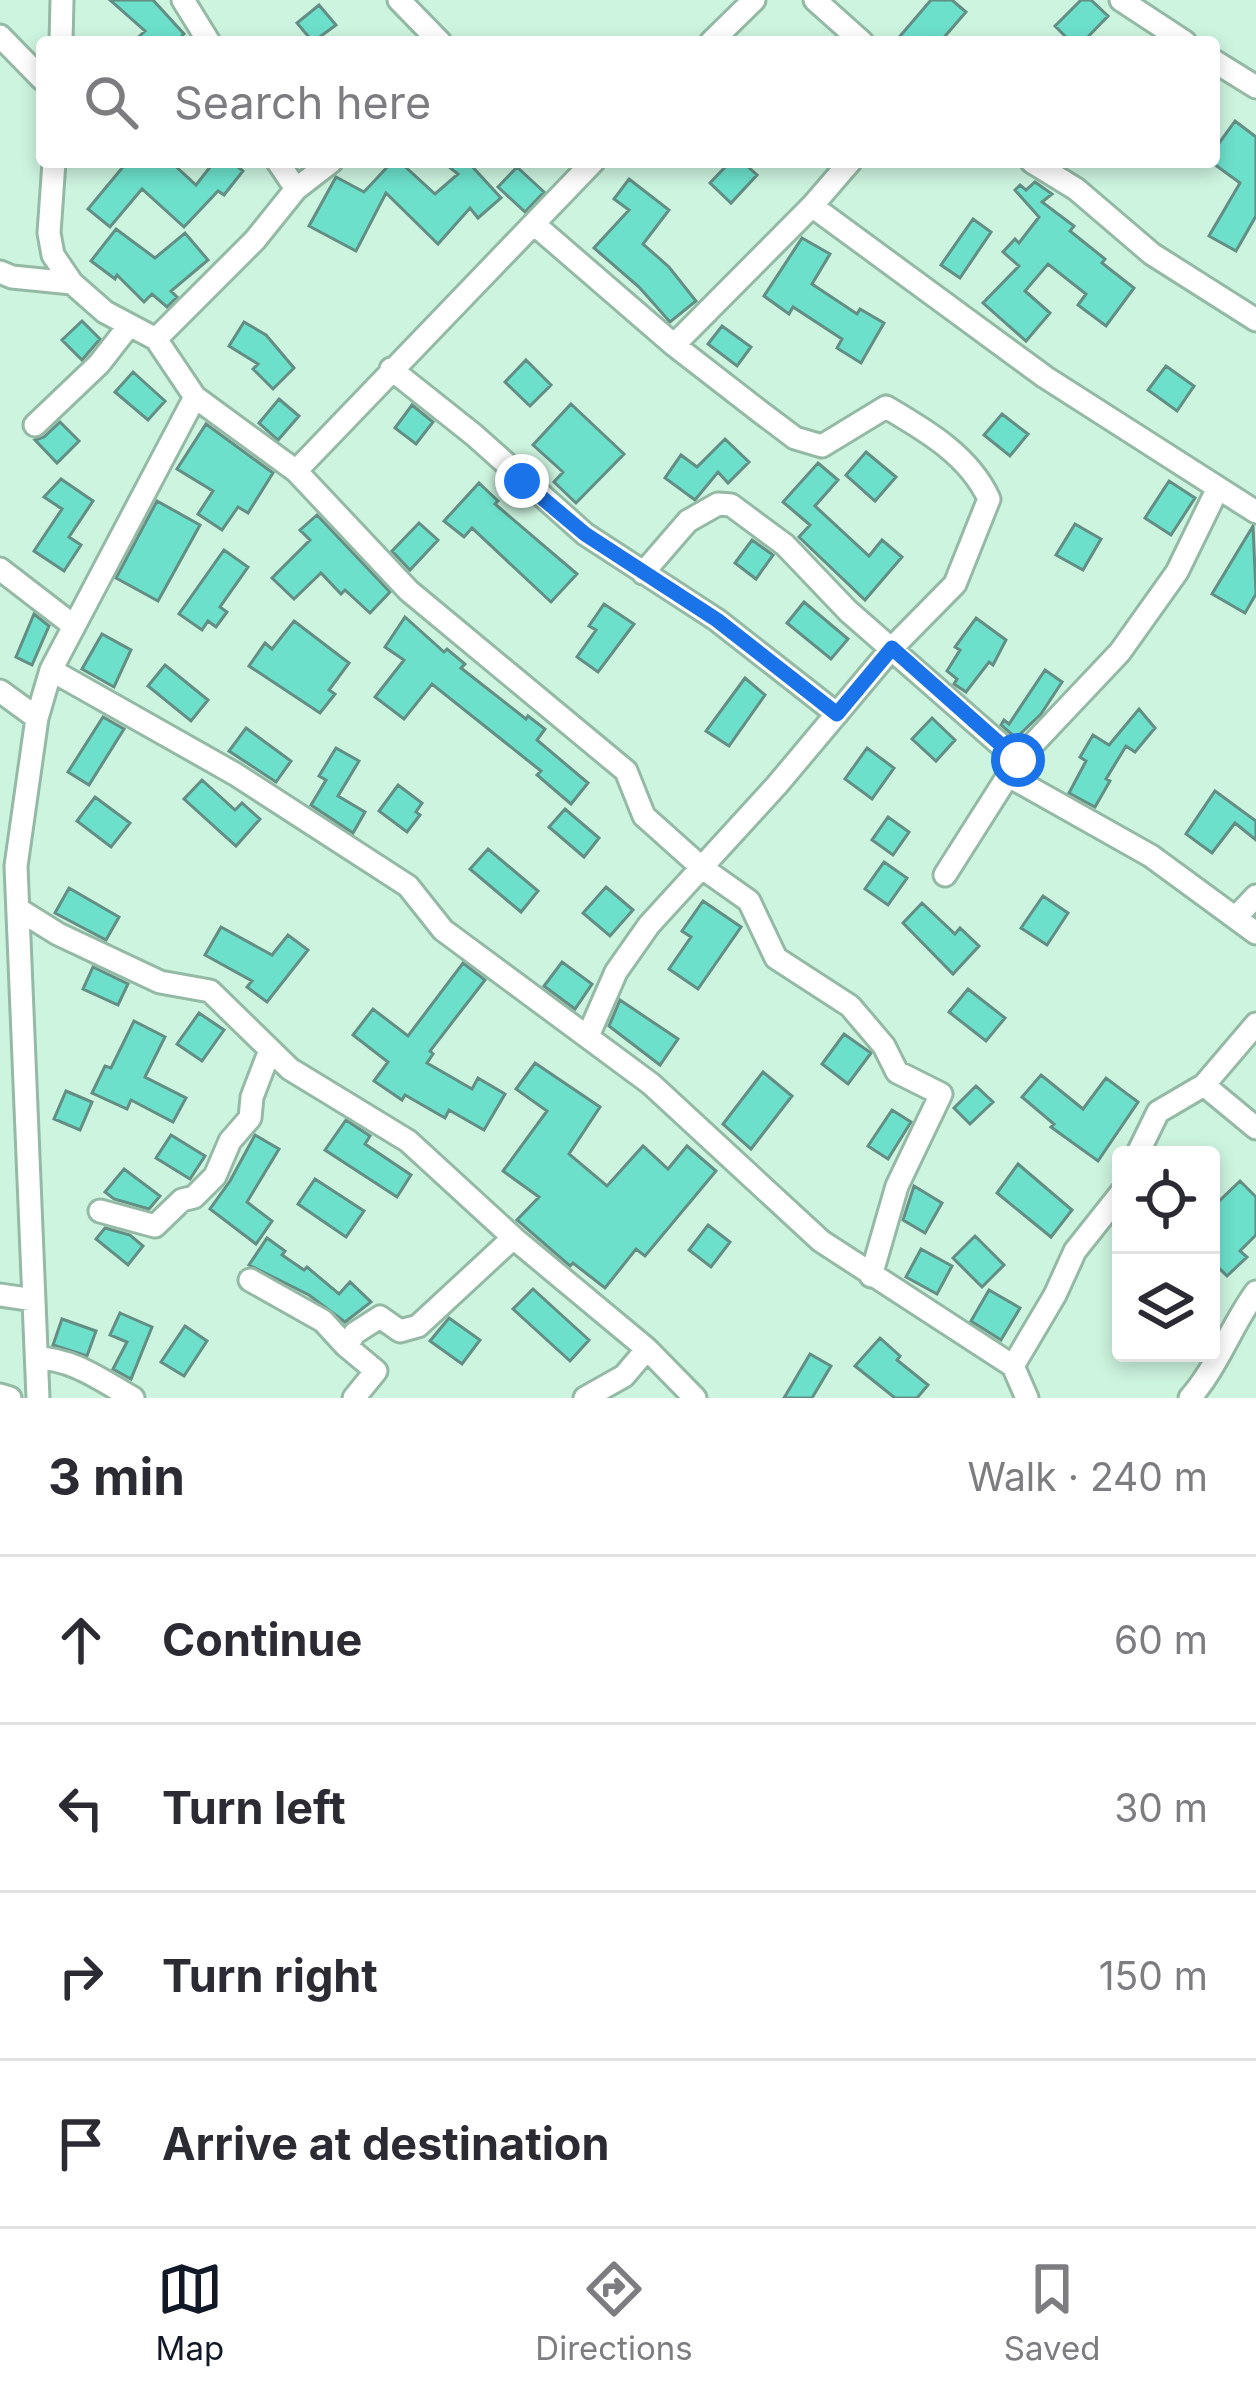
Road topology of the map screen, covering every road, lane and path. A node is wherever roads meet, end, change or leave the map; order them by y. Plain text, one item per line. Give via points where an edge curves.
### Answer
1 (62, 0) edge
2 (183, 0) edge
3 (399, 0) edge
4 (815, 0) edge
5 (1121, 0) edge
6 (744, 3) edge
7 (0, 36) edge
8 (61, 36) edge
9 (205, 36) edge
10 (434, 36) edge
11 (716, 36) edge
12 (855, 36) edge
13 (1176, 36) edge
14 (1220, 65) edge
15 (36, 73) edge
16 (1256, 87) edge
17 (54, 168) edge
18 (282, 168) edge
19 (323, 168) edge
20 (581, 168) edge
21 (845, 168) edge
22 (1042, 168) edge
23 (296, 189) junction
24 (812, 206) junction
25 (534, 224) junction
26 (0, 272) edge
27 (72, 283) junction
28 (1256, 320) edge
29 (128, 327) junction
30 (155, 339) junction
31 (674, 345) junction
32 (391, 369) junction
33 (195, 397) junction
34 (35, 425) dead end
35 (296, 471) junction
36 (1218, 488) junction
37 (1256, 512) edge
38 (0, 569) edge
39 (643, 573) junction
40 (74, 626) junction
41 (892, 648) junction
42 (51, 670) junction
43 (2, 696) edge
44 (837, 714) junction
45 (38, 718) junction
46 (1013, 768) junction
47 (701, 867) junction
48 (945, 875) dead end
49 (1256, 896) edge
50 (18, 909) junction
51 (1236, 917) junction
52 (1256, 933) edge
53 (1256, 1024) edge
54 (588, 1036) junction
55 (270, 1050) junction
56 (1204, 1085) junction
57 (1256, 1128) edge
58 (1141, 1146) edge
59 (1112, 1205) edge
60 (100, 1211) dead end
61 (513, 1238) junction
62 (871, 1276) junction
63 (250, 1280) dead end
64 (1256, 1292) edge
65 (0, 1295) edge
66 (34, 1300) junction
67 (1249, 1319) edge
68 (346, 1346) junction
69 (647, 1349) junction
70 (37, 1358) junction
71 (1013, 1366) junction
72 (0, 1395) edge
73 (10, 1398) edge
74 (38, 1398) edge
75 (134, 1398) edge
76 (354, 1398) edge
77 (585, 1398) edge
78 (695, 1398) edge
79 (1027, 1398) edge
80 (1190, 1398) edge

1 - 8 street
2 - 9 street
3 - 10 street
4 - 12 street
5 - 13 street
6 - 11 street
7 - 15 street
14 - 16 street
17 - 27 street via 49,233
18 - 23 street
19 - 23 street
20 - 25 street
21 - 24 street
22 - 28 street via 1152,254
23 - 30 street
24 - 31 street
24 - 36 street via 1045,377
25 - 31 street
25 - 32 street
26 - 27 street
27 - 29 street
29 - 30 street
29 - 34 street
30 - 33 street
31 - 41 street via 795,438 822,446 886,407 971,470 988,499 955,584
32 - 35 street
32 - 39 street via 585,534
33 - 35 street
33 - 40 street
35 - 47 street via 409,591 626,770 644,816
36 - 37 street
36 - 46 street via 1177,572 1120,652
38 - 40 street
39 - 41 street via 688,521 731,505
39 - 44 street
40 - 42 street
41 - 44 street
41 - 46 street
42 - 45 street
42 - 54 street via 235,774 408,886 443,930
43 - 45 street
44 - 47 street
45 - 50 street via 16,866
46 - 48 street
46 - 51 street
47 - 54 street via 616,973
47 - 62 street via 749,902 776,958 850,1006 898,1072 941,1094 897,1186
49 - 51 street
50 - 55 street via 160,982 210,991
50 - 66 street
51 - 52 street
53 - 56 street
54 - 62 street
55 - 60 street via 250,1118 194,1197 155,1226
55 - 61 street via 407,1141
56 - 57 street
56 - 58 street via 1158,1112
59 - 71 street via 1076,1251
61 - 68 street via 418,1326 400,1331 380,1317
61 - 69 street
62 - 71 street
63 - 68 street via 323,1321
64 - 67 street
65 - 66 street
66 - 70 street
67 - 80 street
68 - 76 street via 376,1371
69 - 77 street via 624,1376
69 - 78 street
70 - 74 street
70 - 75 street via 81,1368
71 - 79 street
72 - 73 street

